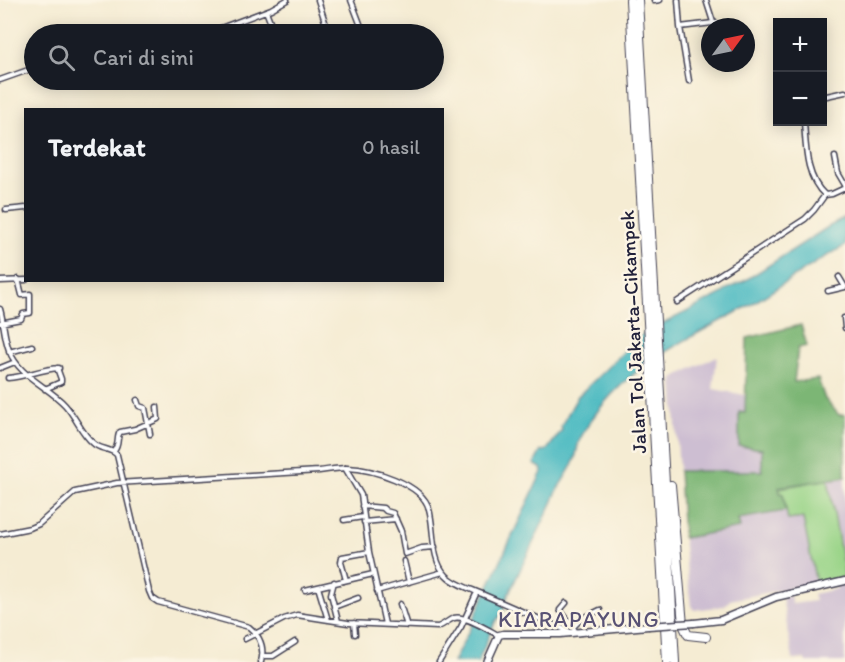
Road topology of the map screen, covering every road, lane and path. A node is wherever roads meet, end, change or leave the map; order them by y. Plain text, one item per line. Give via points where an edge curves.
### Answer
1 (287, 0) edge
2 (318, 0) edge
3 (351, 0) edge
4 (630, 0) edge
5 (638, 0) edge
6 (660, 0) edge
7 (678, 0) edge
8 (706, 0) edge
9 (654, 1) edge
10 (266, 11) junction
11 (711, 18) edge
12 (232, 24) edge
13 (271, 24) edge
14 (326, 24) edge
15 (360, 24) edge
16 (701, 24) edge
17 (680, 27) junction
18 (24, 72) edge
19 (0, 80) edge
20 (689, 81) dead end
21 (845, 92) edge
22 (827, 96) edge
23 (804, 126) edge
24 (835, 157) dead end
25 (845, 186) edge
26 (825, 195) junction
27 (24, 208) edge
28 (6, 210) dead end
29 (839, 277) dead end
30 (18, 279) junction
31 (24, 280) edge
32 (0, 281) edge
33 (845, 287) edge
34 (828, 291) dead end
35 (677, 302) dead end
36 (0, 309) edge
37 (844, 318) edge
38 (653, 321) junction
39 (2, 322) edge
40 (845, 328) edge
41 (32, 346) dead end
42 (9, 352) junction
43 (15, 362) junction
44 (0, 367) edge
45 (27, 374) junction
46 (8, 378) dead end
47 (44, 389) junction
48 (137, 400) dead end
49 (157, 407) dead end
50 (148, 423) junction
51 (663, 430) junction
52 (150, 434) dead end
53 (114, 451) junction
54 (345, 468) junction
55 (125, 483) junction
56 (362, 506) junction
57 (396, 519) junction
58 (344, 520) dead end
59 (364, 520) junction
60 (0, 534) edge
61 (435, 547) junction
62 (369, 552) junction
63 (404, 561) dead end
64 (443, 572) junction
65 (373, 574) junction
66 (346, 580) junction
67 (845, 581) edge
68 (334, 582) junction
69 (409, 582) junction
70 (318, 586) junction
71 (304, 590) dead end
72 (377, 591) junction
73 (480, 593) junction
74 (358, 598) dead end
75 (566, 603) dead end
76 (400, 604) dead end
77 (334, 607) junction
78 (600, 610) dead end
79 (465, 619) junction
80 (328, 620) junction
81 (338, 621) junction
82 (354, 623) junction
83 (385, 624) junction
84 (407, 626) junction
85 (574, 631) junction
86 (257, 633) junction
87 (356, 634) dead end
88 (499, 635) junction
89 (706, 637) dead end
90 (245, 639) dead end
91 (295, 642) dead end
92 (263, 656) junction
93 (261, 662) edge
94 (439, 662) edge
95 (487, 662) edge
96 (667, 662) edge
97 (675, 662) edge

1 - 10 street
2 - 14 street
3 - 15 street
4 - 38 highway, Jalan Tol Jakarta–Cikampek
5 - 38 highway, Jalan Tol Jakarta–Cikampek
6 - 9 street
7 - 17 street
8 - 11 street
10 - 12 street
10 - 13 street
16 - 17 street
17 - 20 street
18 - 19 street
21 - 22 street
23 - 26 street via 811,171
24 - 25 street
25 - 26 street
26 - 35 street via 805,219
27 - 28 street
29 - 33 street
30 - 31 street
30 - 32 street
30 - 39 street via 22,295 30,294 30,313
33 - 34 street
36 - 39 street
37 - 40 street
38 - 51 highway, Jalan Tol Jakarta–Cikampek
38 - 96 highway, Jalan Tol Jakarta–Cikampek via 652,373
39 - 42 street
41 - 42 street
42 - 43 street
43 - 44 street
43 - 45 street
45 - 46 street
45 - 47 street
45 - 47 street via 58,368 61,382
47 - 53 street via 75,416 90,441
48 - 50 street via 145,408
49 - 50 street via 158,419
50 - 52 street
50 - 53 street via 120,432
51 - 89 highway via 683,625 688,635
51 - 97 highway, Jalan Tol Jakarta–Cikampek
53 - 55 street
54 - 55 street
54 - 56 street via 361,495
54 - 61 street via 395,480 418,492 429,508
55 - 60 street via 75,492 39,524
55 - 86 street via 148,591 153,598 244,624
56 - 57 street via 383,508
56 - 59 street
57 - 59 street
57 - 61 street via 405,554
58 - 59 street
59 - 62 street
61 - 64 street
62 - 65 street
62 - 66 street via 342,557
63 - 69 street
64 - 69 street
64 - 73 street
65 - 66 street
65 - 72 street
66 - 68 street
67 - 85 street, bridge via 776,597 721,620
68 - 70 street
68 - 77 street
69 - 72 street
70 - 71 street
70 - 80 street
72 - 83 street
73 - 79 street
73 - 85 street
74 - 77 street
75 - 85 street via 560,610
76 - 84 street
77 - 81 street
78 - 85 street via 580,620
79 - 84 street via 451,619 438,627
79 - 88 street
79 - 94 street
80 - 81 street
80 - 86 street via 293,616
81 - 82 street
82 - 83 street
82 - 87 street
83 - 84 street
85 - 88 street
86 - 90 street
86 - 92 street
88 - 95 street
91 - 92 street via 273,656
92 - 93 street

